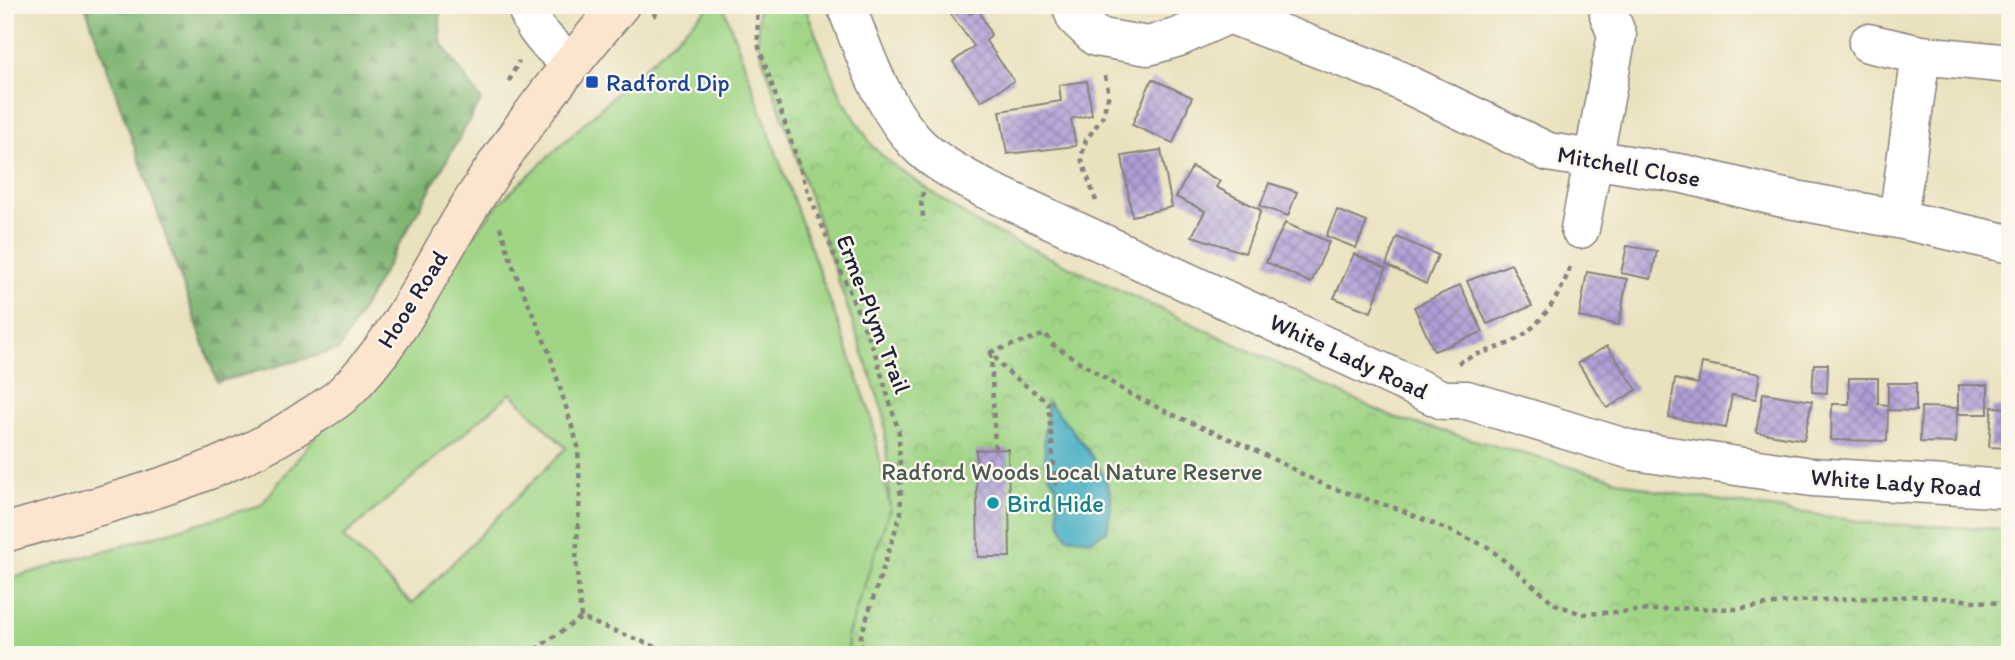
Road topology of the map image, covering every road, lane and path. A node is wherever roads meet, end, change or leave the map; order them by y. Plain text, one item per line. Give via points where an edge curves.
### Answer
1 (527, 5) edge
2 (620, 5) edge
3 (757, 5) edge
4 (846, 5) edge
5 (1071, 5) edge
6 (1231, 10) edge
7 (1609, 15) dead end
8 (1120, 42) junction
9 (1868, 43) dead end
10 (1921, 55) junction
11 (571, 63) junction
12 (2010, 64) edge
13 (1594, 160) junction
14 (484, 183) junction
15 (1898, 219) junction
16 (1580, 229) joint
17 (1093, 240) junction
18 (2010, 244) edge
19 (991, 352) junction
20 (1443, 400) junction
21 (995, 450) dead end
22 (1056, 486) dead end
23 (2010, 489) edge
24 (5, 533) edge
25 (2010, 604) edge
26 (582, 618) junction
27 (535, 652) edge
28 (527, 655) edge
29 (677, 655) edge
30 (862, 655) edge

1 - 11 street via 528,15 547,43
2 - 11 street, Hooe Road
3 - 30 path, Erme-Plym Trail via 758,44 809,194 875,354 899,433 901,513 860,639
4 - 17 street, White Lady Road via 871,71 911,137 943,165 985,189
5 - 8 street, Mitchell Close via 1076,18 1096,37
6 - 8 street, Mitchell Close via 1180,37 1148,46
6 - 13 street, Mitchell Close via 1388,75 1548,152
7 - 13 street via 1617,35
8 - 17 path via 1102,68 1109,94 1081,158 1096,202 1090,220 1101,224
9 - 10 street
10 - 12 street
10 - 15 street
11 - 14 street, Hooe Road
13 - 15 street, Mitchell Close
13 - 16 street
14 - 24 street, Hooe Road via 390,340 340,397 281,438 189,477
14 - 26 path via 549,352 578,446 576,560
15 - 18 street, Mitchell Close
16 - 20 path via 1570,269 1538,323 1514,341 1458,362
17 - 20 street, White Lady Road
19 - 21 path
19 - 22 path via 1005,370 1048,402
19 - 25 path via 1046,334 1052,344 1168,413 1251,447 1326,486 1401,510 1488,547 1555,604 1582,614 1918,596
20 - 23 street, White Lady Road via 1467,400 1635,451 1812,477
26 - 27 path
26 - 29 path
27 - 28 path

